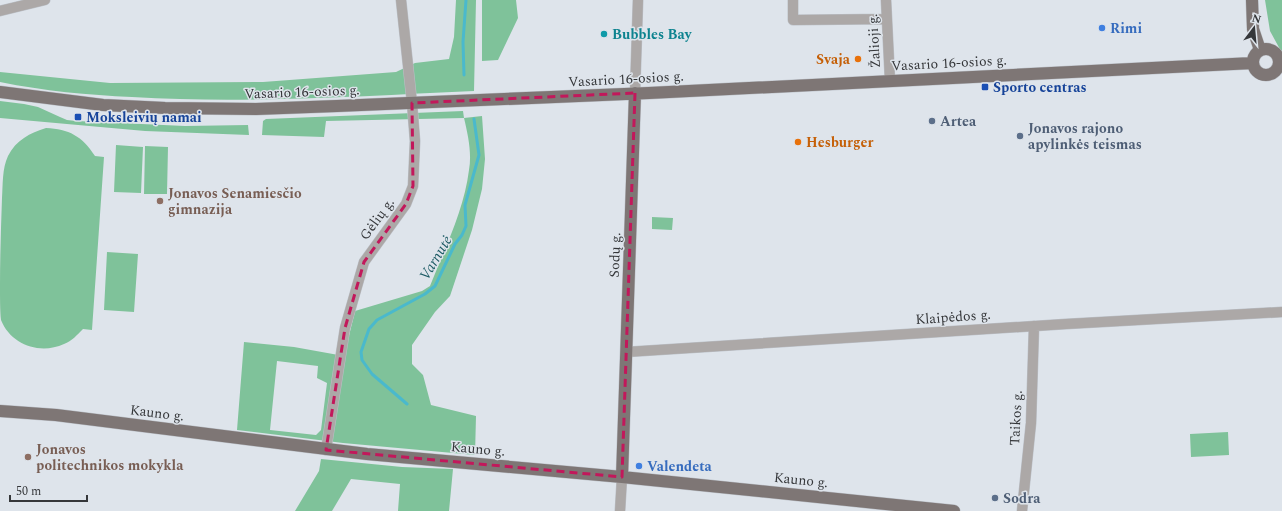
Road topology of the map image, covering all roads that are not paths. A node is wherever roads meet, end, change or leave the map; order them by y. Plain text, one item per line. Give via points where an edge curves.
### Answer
1 (45, 0) edge
2 (401, 0) edge
3 (638, 0) edge
4 (793, 0) edge
5 (886, 0) edge
6 (1252, 0) edge
7 (0, 11) edge
8 (887, 19) junction
9 (1260, 50) junction
10 (1253, 63) junction
11 (1279, 75) edge
12 (890, 81) junction
13 (0, 92) edge
14 (635, 94) junction
15 (412, 103) junction
16 (1282, 312) edge
17 (1034, 326) junction
18 (626, 352) junction
19 (0, 411) edge
20 (326, 450) junction
21 (622, 477) junction
22 (620, 511) edge
23 (954, 511) edge
24 (1022, 511) edge

1 - 7 street
2 - 15 street, Gėlių g.
3 - 14 street, Sodų g.
4 - 8 street via 794,20
5 - 8 street, Žalioji g.
6 - 9 main road via 1253,29
8 - 12 street, Žalioji g.
9 - 10 main road
9 - 11 main road via 1268,49 1276,53 1280,64
10 - 11 main road via 1260,74
10 - 12 main road, Vasario 16-osios g.
12 - 14 main road, Vasario 16-osios g.
13 - 15 main road, Vasario 16-osios g. via 103,105 165,108 256,109
14 - 15 main road, Vasario 16-osios g.
14 - 18 main road, Sodų g.
15 - 20 street, Gėlių g. via 415,141 413,186 406,204 364,262 345,328
16 - 17 street, Klaipėdos g.
17 - 18 street, Klaipėdos g.
17 - 24 street, Taikos g. via 1031,423
18 - 21 main road, Sodų g.
19 - 20 main road, Kauno g. via 56,415
20 - 21 main road, Kauno g.
21 - 22 street, Sodų g.
21 - 23 main road, Kauno g.

